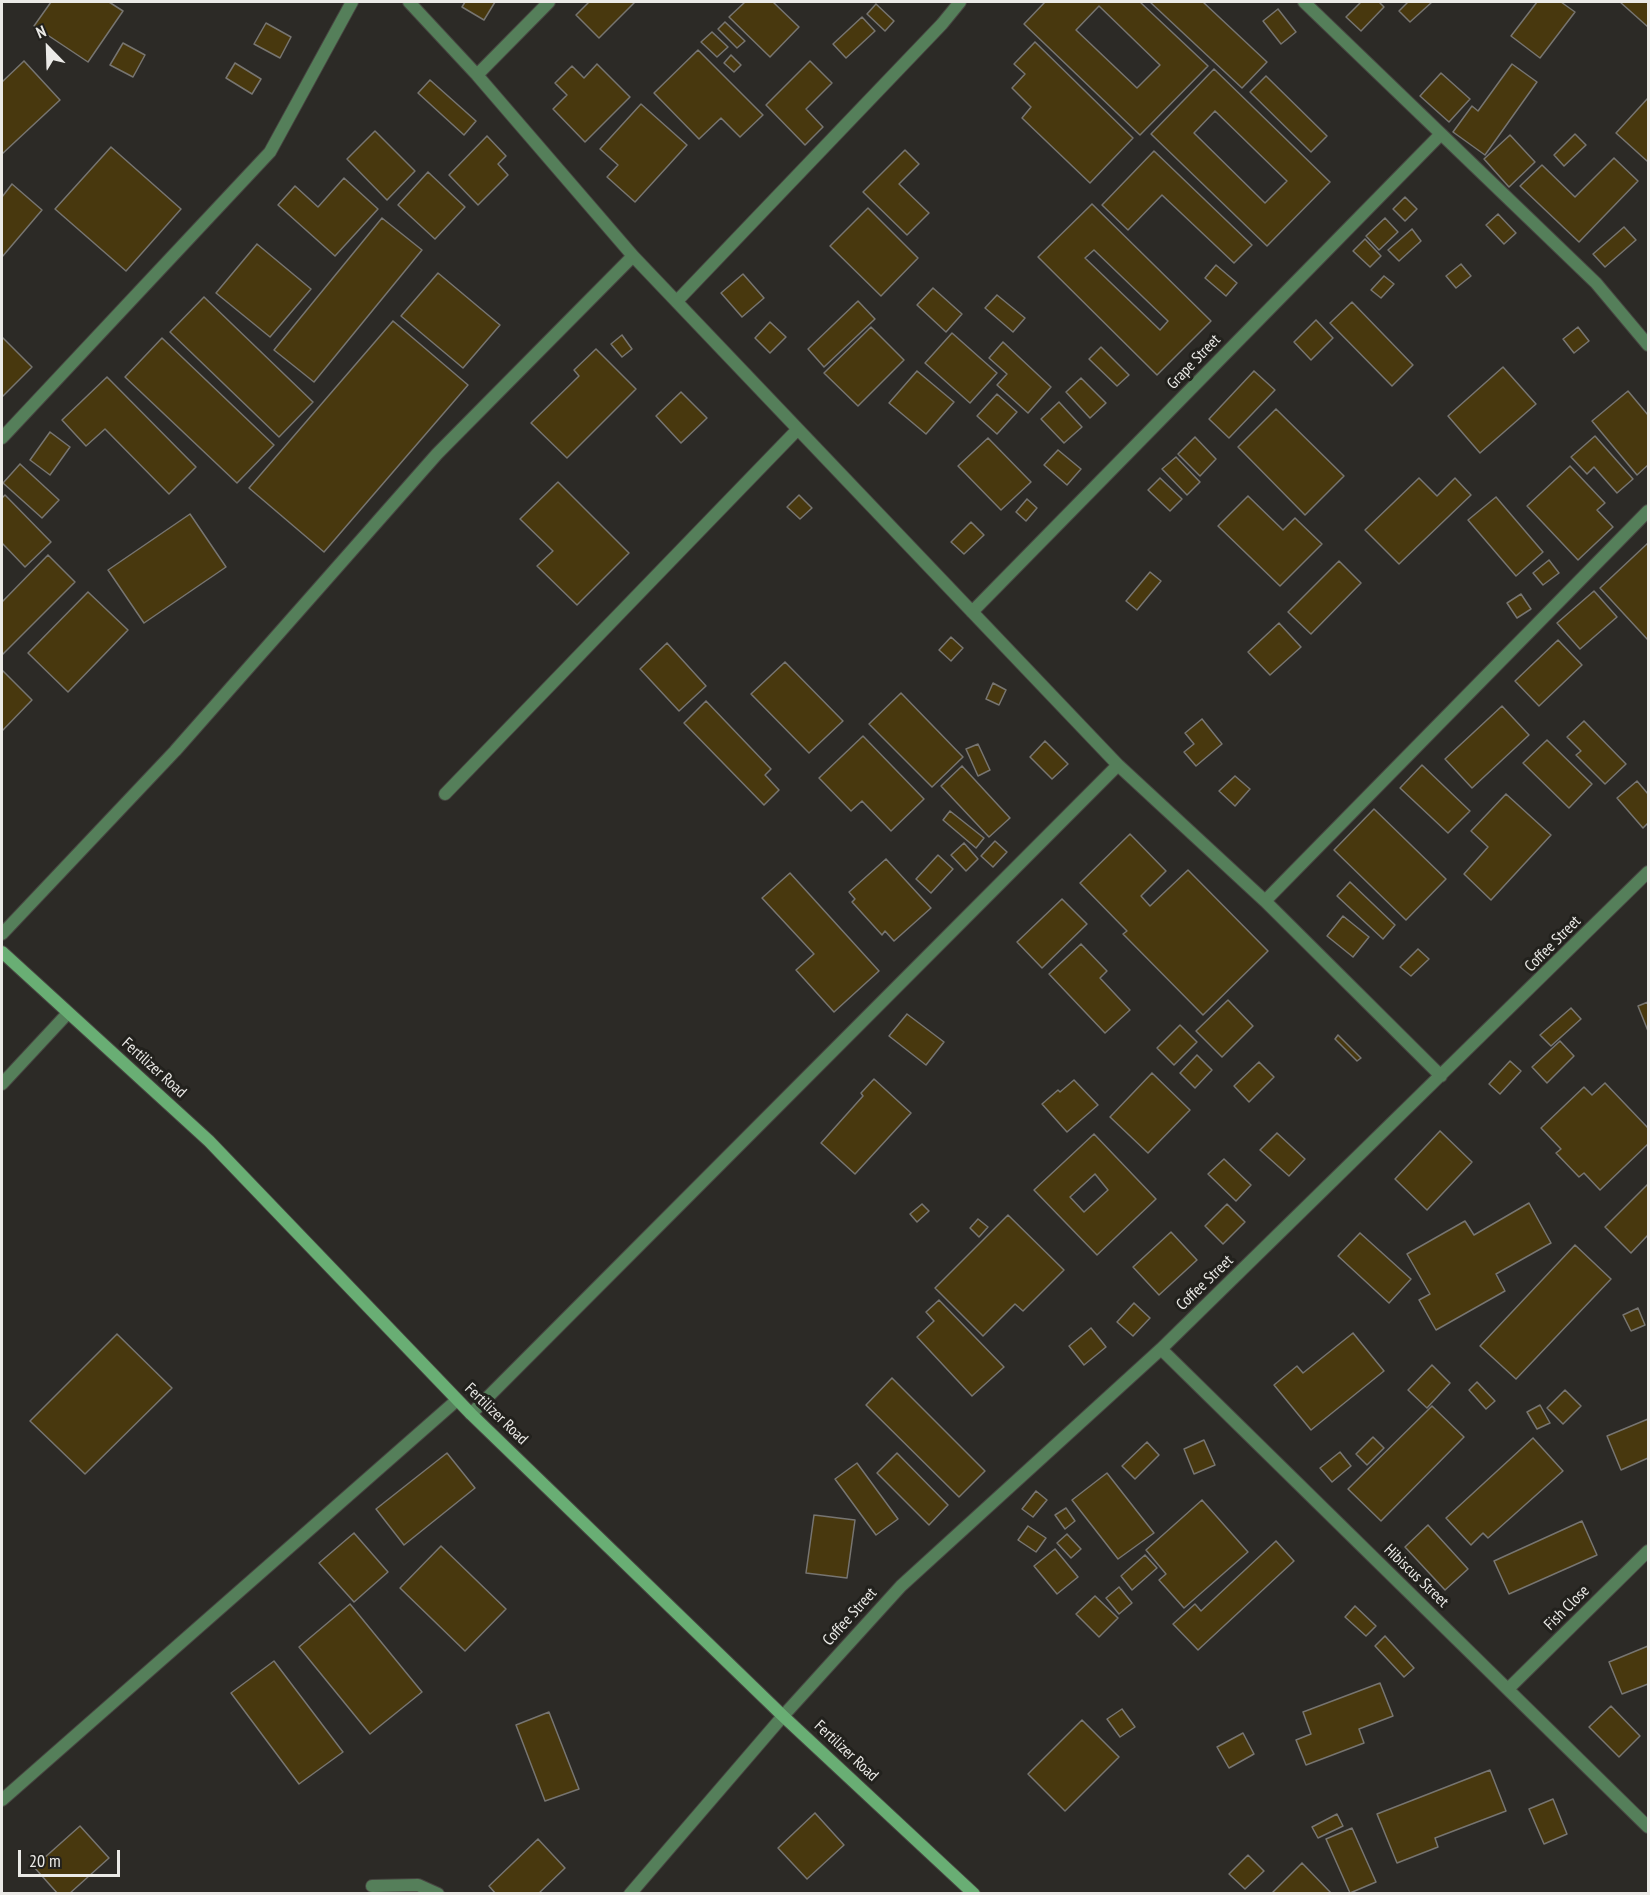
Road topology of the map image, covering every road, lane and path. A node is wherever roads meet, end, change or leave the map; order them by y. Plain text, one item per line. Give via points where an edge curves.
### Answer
1 (352, 2) edge
2 (409, 2) edge
3 (549, 2) edge
4 (960, 2) edge
5 (1304, 2) edge
6 (477, 75) junction
7 (1440, 135) junction
8 (633, 256) junction
9 (677, 301) junction
10 (1648, 345) edge
11 (797, 430) junction
12 (2, 438) edge
13 (1648, 511) edge
14 (972, 612) junction
15 (1118, 765) junction
16 (445, 794) dead end
17 (1648, 872) edge
18 (1265, 901) junction
19 (2, 934) edge
20 (2, 952) edge
21 (68, 1013) junction
22 (1442, 1076) junction
23 (2, 1084) edge
24 (1161, 1349) junction
25 (457, 1400) junction
26 (471, 1414) junction
27 (1648, 1551) edge
28 (1508, 1689) junction
29 (783, 1716) junction
30 (2, 1800) edge
31 (1648, 1827) edge
32 (372, 1886) dead end
33 (438, 1893) edge
34 (630, 1893) edge
35 (974, 1893) edge

1 - 12 street via 270,152
2 - 6 street
3 - 6 street
4 - 9 street
5 - 7 street
6 - 8 street
7 - 10 street via 1596,283
7 - 14 street, Grape Street
8 - 9 street
8 - 19 street via 437,454 174,751
9 - 11 street
11 - 14 street
11 - 16 street
13 - 18 street
14 - 15 street
15 - 18 street
15 - 26 street
17 - 22 street, Coffee Street
18 - 22 street
20 - 21 street, Fertilizer Road
21 - 23 street
21 - 25 street, Fertilizer Road via 209,1141
22 - 24 street, Coffee Street
24 - 28 street, Hibiscus Street
24 - 29 street, Coffee Street via 901,1586
25 - 26 street, Fertilizer Road
25 - 30 street
26 - 29 street, Fertilizer Road
27 - 28 street, Fish Close
28 - 31 street, Hibiscus Street
29 - 34 street, Coffee Street
29 - 35 street, Fertilizer Road
32 - 33 street via 418,1885

